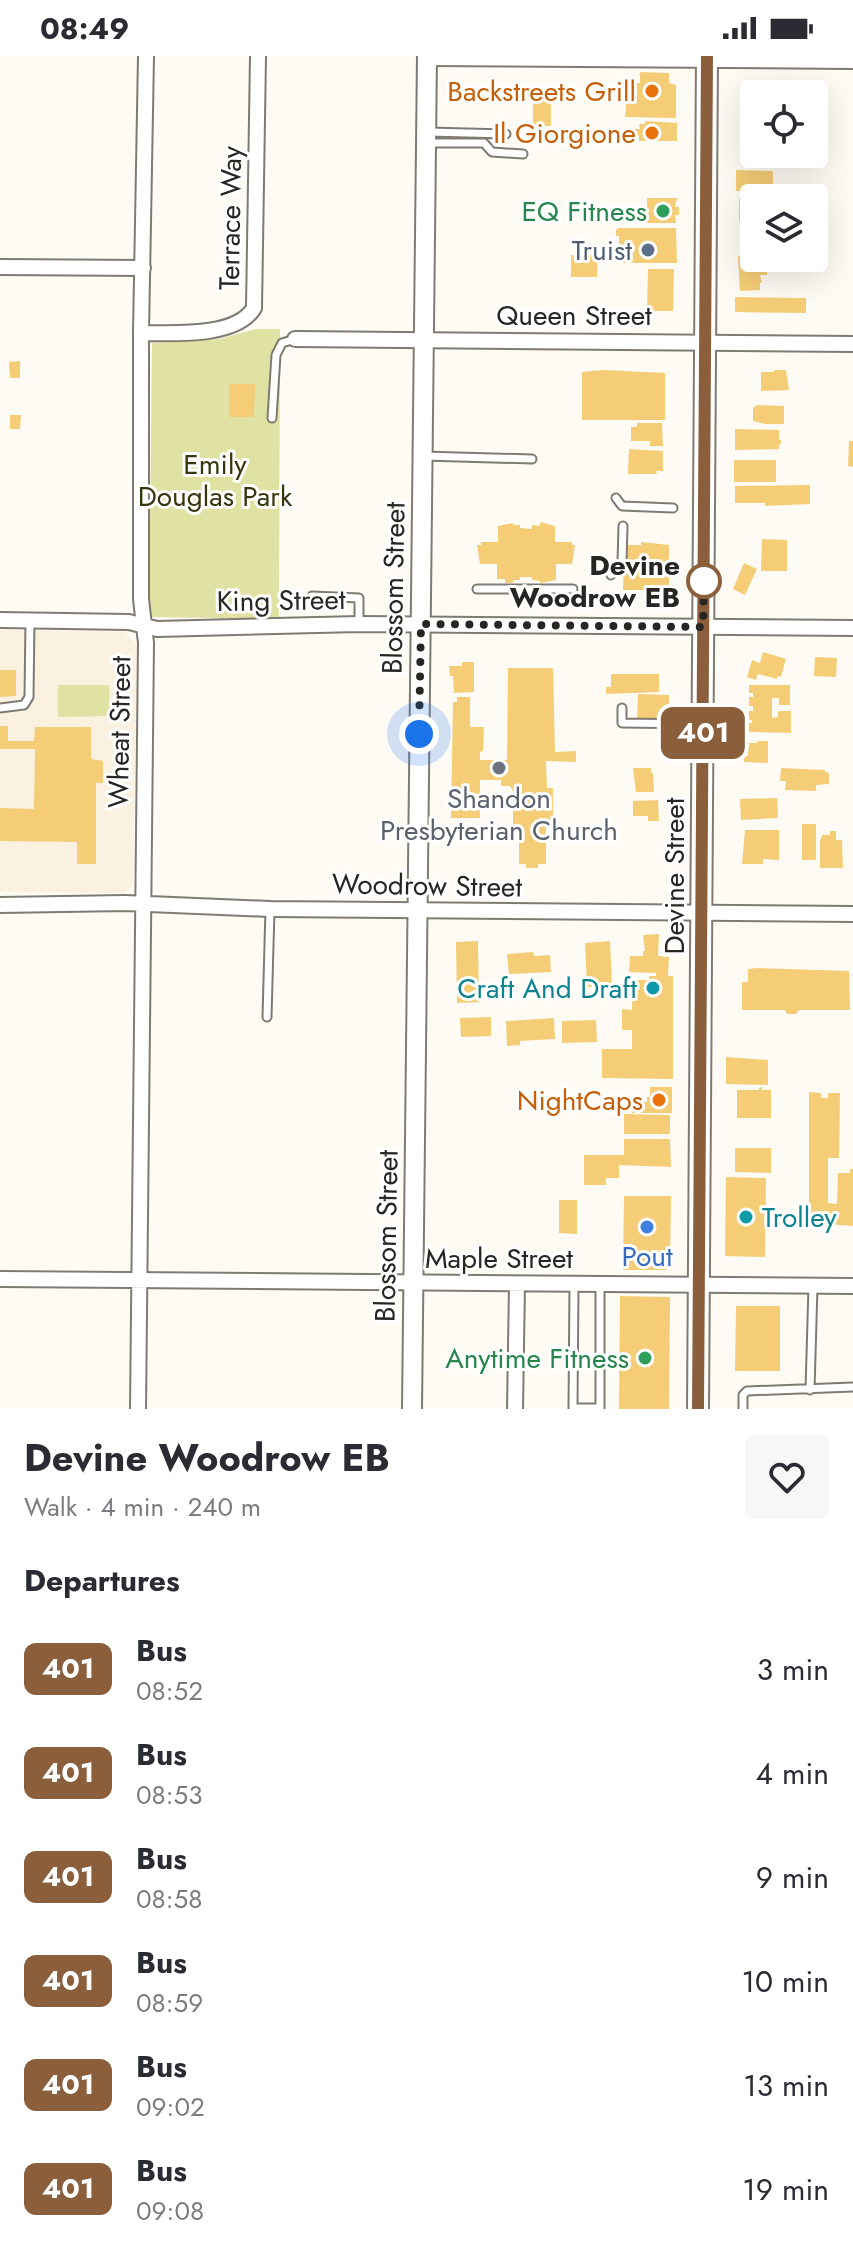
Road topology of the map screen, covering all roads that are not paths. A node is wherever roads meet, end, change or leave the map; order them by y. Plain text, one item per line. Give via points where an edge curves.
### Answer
1 (146, 56) edge
2 (258, 56) edge
3 (427, 57) edge
4 (707, 58) edge
5 (852, 60) edge
6 (506, 134) dead end
7 (426, 137) junction
8 (523, 154) dead end
9 (0, 267) edge
10 (143, 268) junction
11 (141, 333) junction
12 (295, 339) joint
13 (424, 340) junction
14 (705, 343) junction
15 (853, 344) edge
16 (272, 418) dead end
17 (423, 456) junction
18 (532, 459) dead end
19 (616, 498) dead end
20 (673, 508) dead end
21 (623, 526) dead end
22 (611, 575) dead end
23 (477, 589) dead end
24 (573, 589) dead end
25 (312, 596) dead end
26 (0, 620) edge
27 (30, 620) junction
28 (359, 624) junction
29 (421, 624) junction
30 (143, 625) junction
31 (703, 627) junction
32 (853, 628) edge
33 (0, 708) edge
34 (622, 708) dead end
35 (703, 724) junction
36 (143, 903) junction
37 (0, 905) edge
38 (270, 909) junction
39 (417, 910) junction
40 (701, 913) junction
41 (853, 914) edge
42 (267, 1017) dead end
43 (0, 1279) edge
44 (139, 1281) junction
45 (413, 1283) junction
46 (517, 1284) junction
47 (574, 1285) junction
48 (600, 1285) junction
49 (699, 1286) junction
50 (813, 1286) junction
51 (853, 1286) edge
52 (853, 1387) edge
53 (810, 1390) junction
54 (138, 1409) edge
55 (412, 1409) edge
56 (515, 1409) edge
57 (698, 1409) edge
58 (743, 1409) edge

1 - 10 street, Wheat Street
2 - 11 street, Terrace Way via 254,308 246,318 220,328
3 - 4 street
3 - 7 street, Blossom Street
4 - 5 street
4 - 14 main road, Devine Street
6 - 7 lane
7 - 8 lane via 484,143 492,152
7 - 13 street, Blossom Street
9 - 10 street
10 - 11 street, Wheat Street
11 - 30 street, Wheat Street
12 - 13 street, Queen Street
12 - 16 lane via 282,343 276,355
13 - 14 street, Queen Street
13 - 17 street, Blossom Street
14 - 15 street, Queen Street
14 - 31 main road, Devine Street
17 - 18 lane
17 - 29 street, Blossom Street
19 - 20 lane via 622,506
21 - 22 lane via 622,562
23 - 24 lane
25 - 28 lane via 359,598
26 - 27 street, King Street
27 - 30 street, King Street
27 - 33 lane via 29,697 24,705
28 - 29 street, King Street
28 - 30 street, King Street via 157,629
29 - 31 street, King Street
29 - 39 street, Blossom Street
30 - 36 street, Wheat Street
31 - 32 street, King Street
31 - 35 main road, Devine Street
34 - 35 lane via 622,723
35 - 40 main road, Devine Street
36 - 37 street, Woodrow Street
36 - 38 street, Woodrow Street
36 - 44 street, Wheat Street
38 - 39 street, Woodrow Street
38 - 42 lane
39 - 40 street, Woodrow Street
39 - 45 street, Blossom Street
40 - 41 street, Woodrow Street
40 - 49 main road, Devine Street
43 - 44 street, Maple Street
44 - 45 street, Maple Street
44 - 54 street, Wheat Street
45 - 46 street, Maple Street
45 - 55 street, Blossom Street
46 - 47 street, Maple Street
46 - 56 street
47 - 48 street, Maple Street
47 - 48 lane via 573,1408 600,1408
48 - 49 street, Maple Street
49 - 50 street, Maple Street
49 - 57 main road, Devine Street
50 - 51 street, Maple Street
50 - 53 lane
52 - 53 lane
53 - 58 lane via 747,1391

